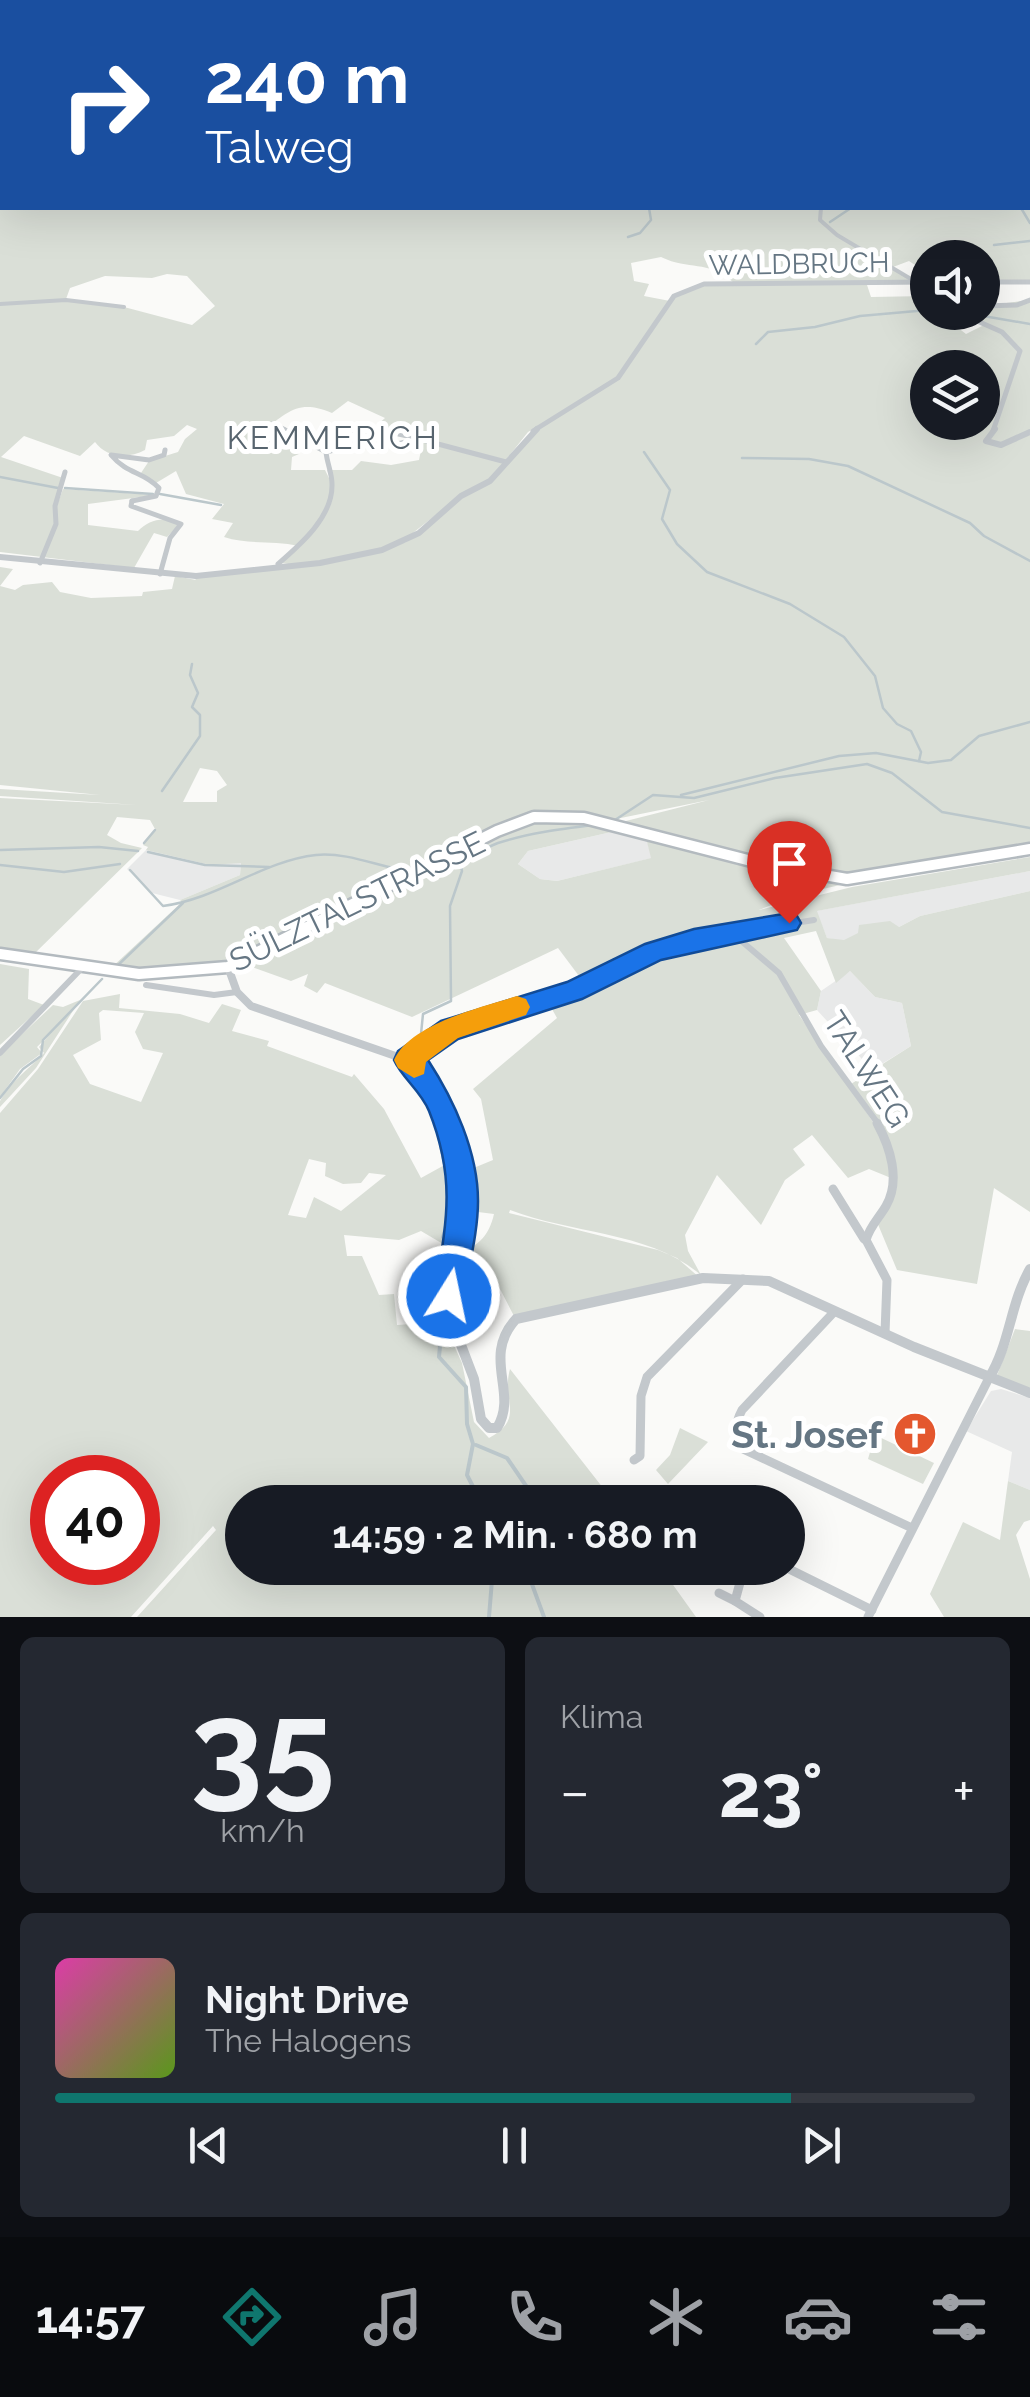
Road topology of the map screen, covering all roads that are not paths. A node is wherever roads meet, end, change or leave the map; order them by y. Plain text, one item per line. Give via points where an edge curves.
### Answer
1 (822, 210) edge
2 (910, 278) edge
3 (910, 282) edge
4 (1000, 282) edge
5 (1030, 282) edge
6 (1030, 300) edge
7 (0, 304) edge
8 (1000, 304) edge
9 (124, 307) dead end
10 (997, 330) edge
11 (272, 423) dead end
12 (304, 426) dead end
13 (364, 426) dead end
14 (338, 427) dead end
15 (292, 432) junction
16 (1030, 432) edge
17 (419, 439) junction
18 (369, 441) junction
19 (166, 450) dead end
20 (326, 452) junction
21 (506, 462) junction
22 (65, 472) dead end
23 (0, 557) edge
24 (40, 562) junction
25 (278, 564) junction
26 (160, 574) junction
27 (1030, 849) edge
28 (814, 920) dead end
29 (732, 933) junction
30 (0, 954) edge
31 (228, 967) junction
32 (81, 969) junction
33 (146, 986) dead end
34 (237, 992) junction
35 (0, 1053) edge
36 (407, 1060) junction
37 (833, 1190) dead end
38 (867, 1244) junction
39 (1030, 1269) edge
40 (744, 1279) junction
41 (836, 1311) junction
42 (885, 1333) junction
43 (988, 1378) junction
44 (1030, 1392) edge
45 (634, 1460) dead end
46 (912, 1528) junction
47 (805, 1578) edge
48 (739, 1585) edge
49 (719, 1593) dead end
50 (735, 1600) junction
51 (870, 1613) edge
52 (760, 1617) edge

1 - 2 street via 820,220 836,235
3 - 21 street, WALDBRUCH via 704,284 674,296 618,378 528,434
4 - 5 street
6 - 8 street
7 - 9 street via 66,300
10 - 16 street via 1020,351 998,424 986,441 1002,445
11 - 15 street
12 - 15 street
13 - 17 street
14 - 18 street
15 - 20 street
17 - 18 street
17 - 21 street
18 - 20 street
19 - 26 street via 149,460 111,455 124,472 149,476 159,488 156,496 131,506 181,524
20 - 25 street via 332,484 322,512 300,546
21 - 25 street via 490,482 461,496 405,541 346,559
22 - 24 street via 56,524
23 - 24 street
24 - 26 street
25 - 26 street
27 - 31 main road, SÜLZTALSTRASSE via 847,879 597,821 534,818
28 - 29 street
29 - 36 street via 654,952 573,991 471,1021
29 - 38 street, TALWEG via 776,968 820,1045 884,1134 894,1183
30 - 32 main road, SÜLZTALSTRASSE
31 - 32 main road, SÜLZTALSTRASSE via 164,977
31 - 34 street
32 - 35 street
33 - 34 street via 210,996
34 - 36 street via 258,1010
36 - 40 street via 428,1082 451,1129 464,1201 448,1312 482,1424 497,1428 505,1415 498,1343 516,1319 703,1278
37 - 38 street
38 - 42 street via 887,1280
39 - 43 street via 1016,1290 1009,1342
40 - 41 street via 769,1281
40 - 45 street via 647,1377 640,1456
41 - 42 street
41 - 46 street via 742,1410 734,1435 743,1449
42 - 43 street
43 - 44 street
43 - 46 street
46 - 51 street
47 - 51 street
48 - 50 street
49 - 50 street
50 - 52 street

